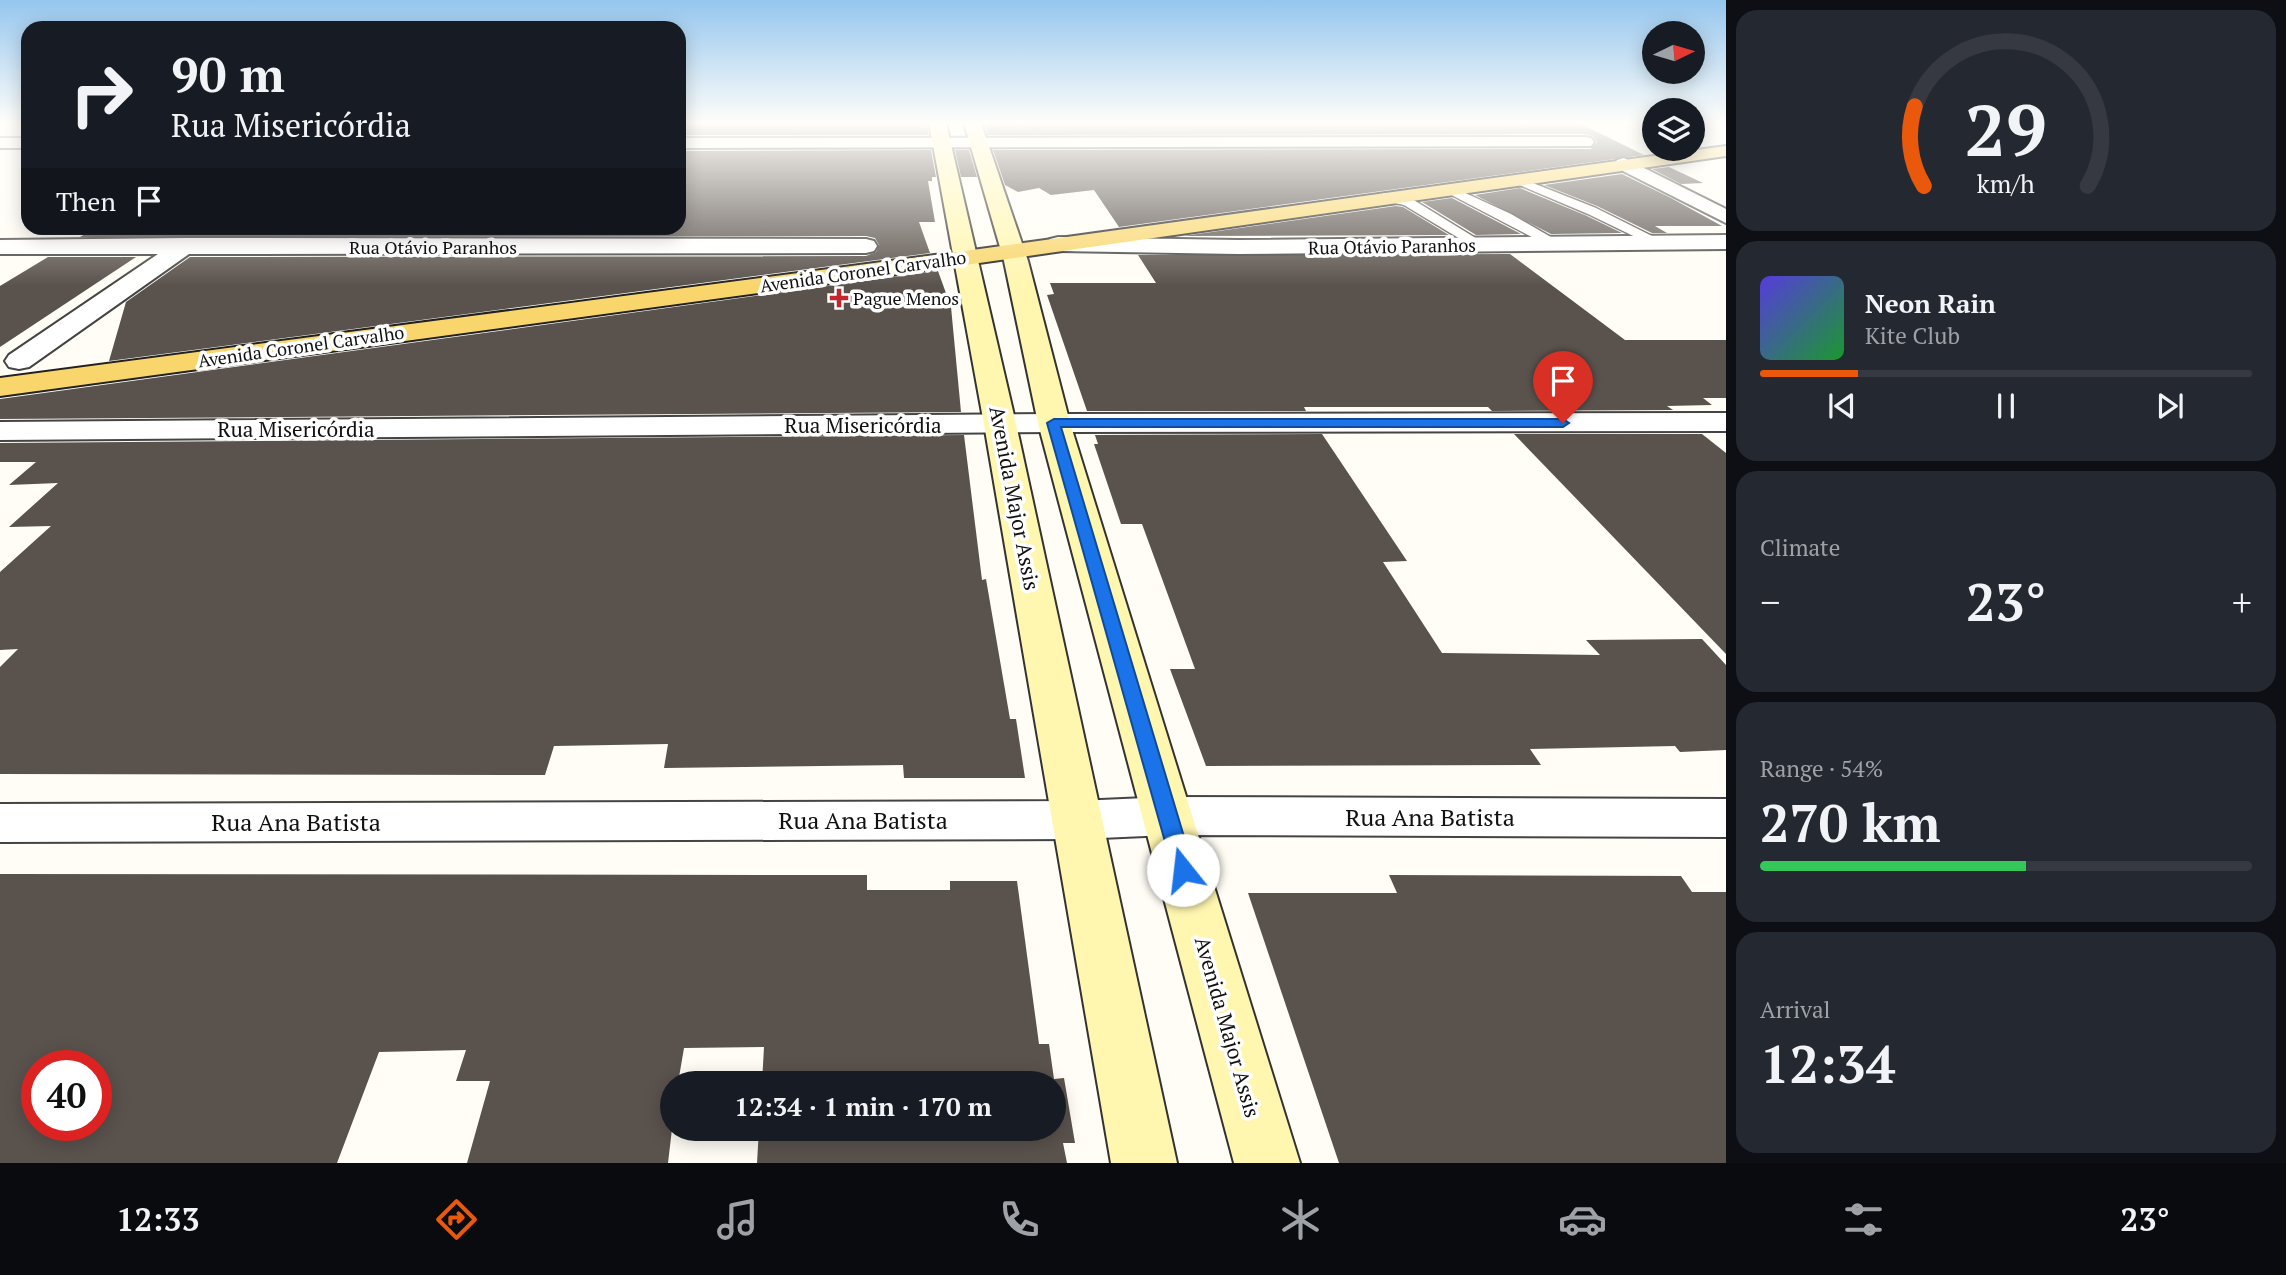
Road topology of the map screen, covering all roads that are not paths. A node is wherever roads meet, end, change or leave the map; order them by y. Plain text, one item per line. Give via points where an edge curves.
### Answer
1 (948, 177) edge
2 (999, 177) edge
3 (1410, 177) edge
4 (1527, 177) edge
5 (1650, 177) edge
6 (1514, 179) junction
7 (1446, 188) junction
8 (1384, 197) junction
9 (1168, 209) dead end
10 (1726, 217) edge
11 (1034, 234) junction
12 (200, 235) edge
13 (1726, 242) edge
14 (891, 243) junction
15 (1659, 243) junction
16 (1556, 244) junction
17 (1480, 245) junction
18 (963, 246) junction
19 (0, 247) edge
20 (181, 248) junction
21 (688, 270) dead end
22 (360, 315) dead end
23 (9, 362) edge
24 (0, 387) edge
25 (1726, 422) edge
26 (1054, 423) junction
27 (1000, 424) junction
28 (0, 430) edge
29 (1168, 816) junction
30 (1726, 818) edge
31 (1079, 820) junction
32 (0, 823) edge
33 (1144, 1163) edge
34 (1267, 1163) edge

1 - 18 street, Avenida Major Assis
2 - 11 street, Avenida Major Assis
3 - 9 main road
4 - 6 main road, Avenida Coronel Carvalho
5 - 10 street
6 - 7 main road, Avenida Coronel Carvalho
6 - 15 lane
7 - 8 main road, Avenida Coronel Carvalho
7 - 16 lane
8 - 11 main road, Avenida Coronel Carvalho
8 - 17 lane via 1408,202
11 - 17 street, Rua Otávio Paranhos via 1238,247
11 - 18 main road, Avenida Coronel Carvalho
11 - 26 street, Avenida Major Assis
12 - 20 street
13 - 15 street, Rua Otávio Paranhos
14 - 18 main road, Avenida Coronel Carvalho
14 - 20 street, Rua Otávio Paranhos
14 - 21 main road, Avenida Coronel Carvalho
15 - 16 street, Rua Otávio Paranhos
16 - 17 street, Rua Otávio Paranhos
18 - 24 main road, Avenida Coronel Carvalho
18 - 27 street, Avenida Major Assis
19 - 20 street, Rua Otávio Paranhos
20 - 23 street
22 - 23 main road, Avenida Coronel Carvalho
25 - 26 street, Rua Misericórdia
26 - 27 street, Rua Misericórdia
26 - 29 street, Avenida Major Assis
27 - 28 street, Rua Misericórdia
27 - 31 street, Avenida Major Assis
29 - 30 street, Rua Ana Batista
29 - 31 street, Rua Ana Batista
29 - 34 street, Avenida Major Assis
31 - 32 street, Rua Ana Batista
31 - 33 street, Avenida Major Assis

